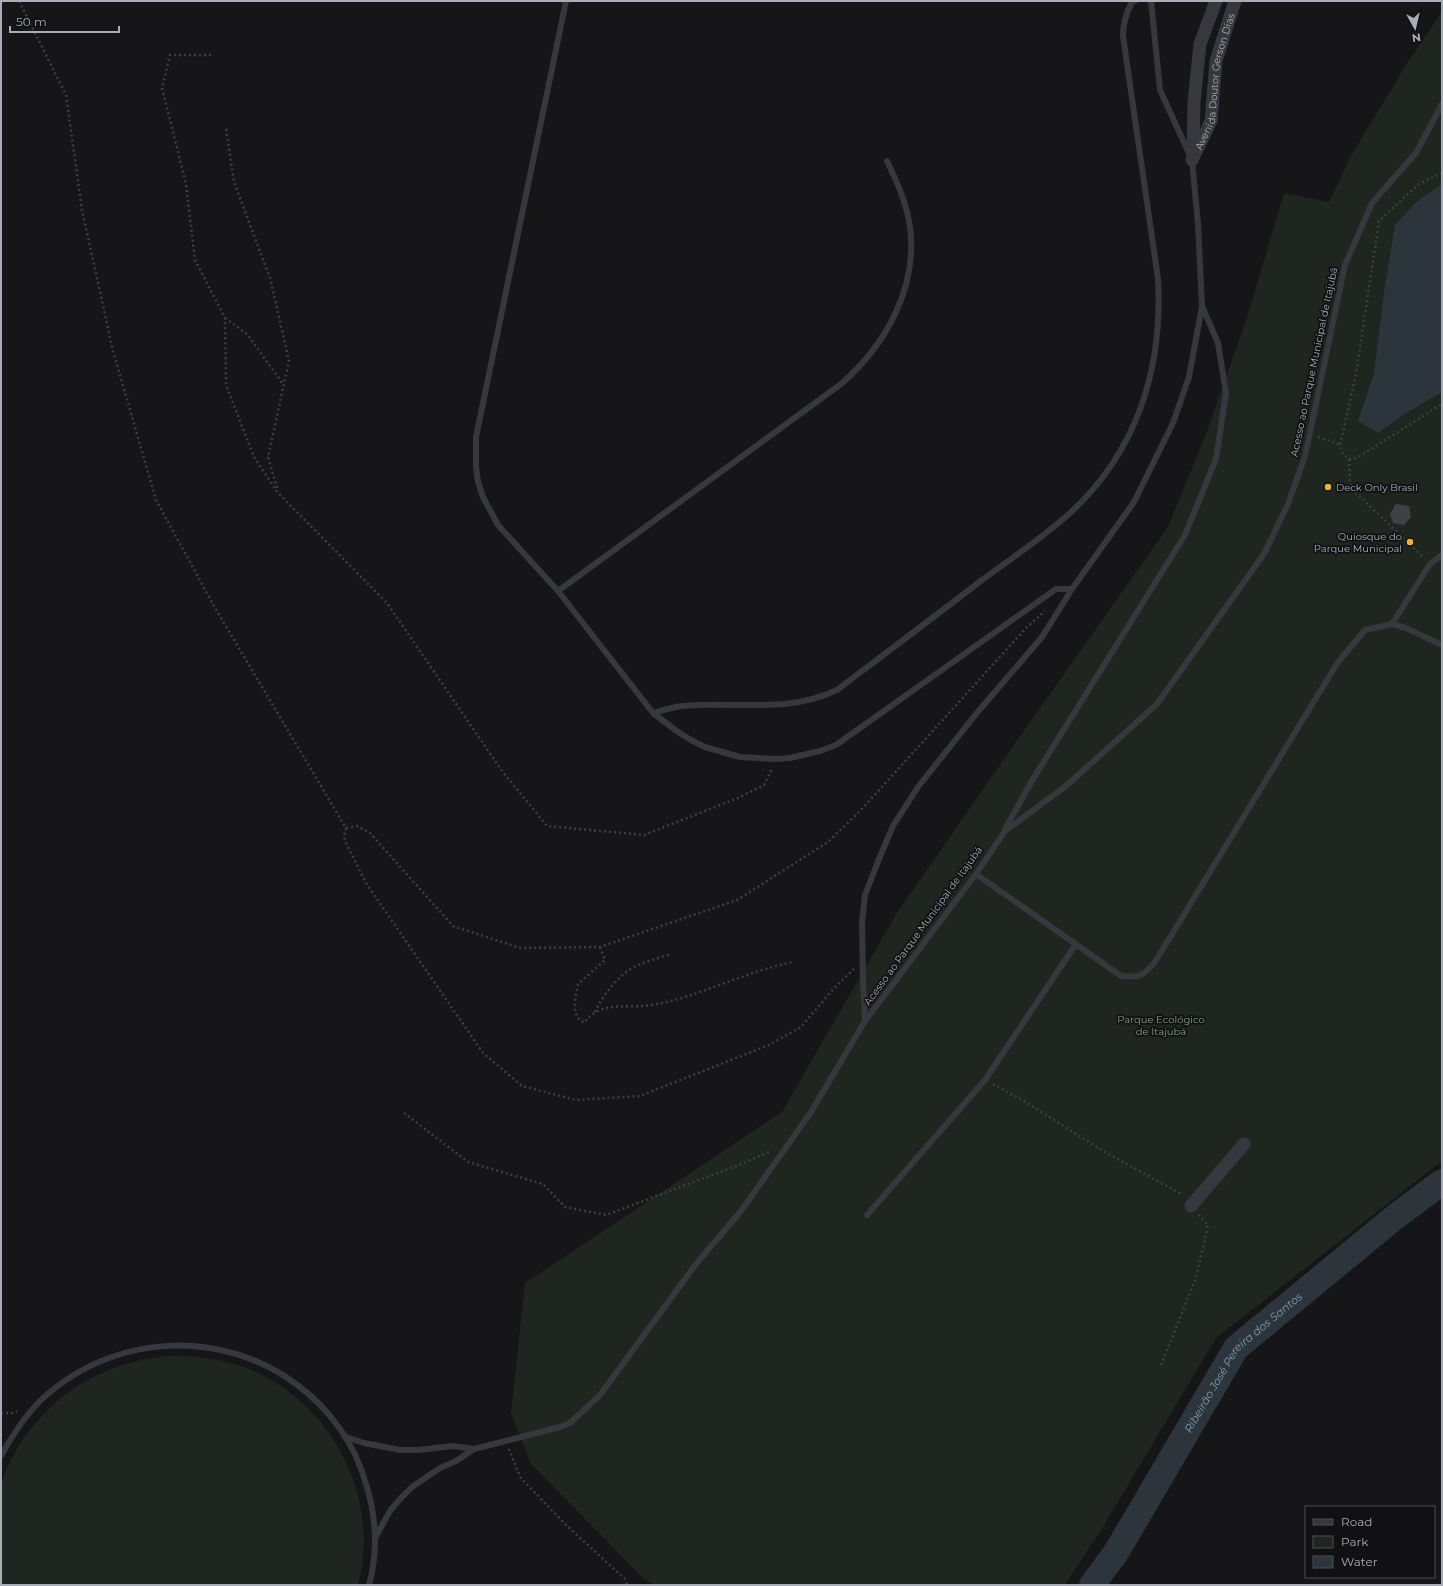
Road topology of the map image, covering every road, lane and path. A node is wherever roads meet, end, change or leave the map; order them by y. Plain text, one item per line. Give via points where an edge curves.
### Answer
1 (19, 1) edge
2 (566, 1) edge
3 (1135, 1) edge
4 (1151, 1) edge
5 (1216, 1) edge
6 (1235, 1) edge
7 (211, 55) dead end
8 (1442, 104) edge
9 (226, 129) dead end
10 (1192, 160) junction
11 (887, 161) dead end
12 (1442, 173) edge
13 (1202, 306) junction
14 (225, 318) junction
15 (284, 384) junction
16 (1442, 404) edge
17 (1309, 434) junction
18 (1340, 445) junction
19 (1349, 459) junction
20 (278, 493) junction
21 (1442, 555) edge
22 (1430, 564) junction
23 (1072, 589) junction
24 (558, 591) junction
25 (1049, 608) dead end
26 (1392, 624) junction
27 (1442, 645) edge
28 (653, 713) junction
29 (776, 759) junction
30 (346, 828) junction
31 (1004, 831) junction
32 (976, 874) junction
33 (1076, 944) junction
34 (600, 947) junction
35 (671, 954) dead end
36 (863, 960) junction
37 (792, 962) dead end
38 (595, 1012) junction
39 (865, 1021) junction
40 (985, 1080) junction
41 (404, 1113) dead end
42 (790, 1142) junction
43 (1244, 1144) dead end
44 (1192, 1206) junction
45 (867, 1215) dead end
46 (1161, 1365) dead end
47 (346, 1438) junction
48 (506, 1441) junction
49 (474, 1449) junction
50 (1, 1456) edge
51 (375, 1538) junction
52 (370, 1585) edge
53 (627, 1585) edge

1 - 30 path via 66,95 82,210 106,321 156,500 215,608
2 - 24 lane via 476,436 475,452 478,482 492,516
3 - 28 lane via 1128,11 1123,36 1158,279 1158,329 1153,366 1143,400 1135,421 1113,461 1085,497 1052,528 837,690 812,700 788,704 682,706
4 - 10 lane via 1160,90
5 - 10 street via 1200,44
6 - 10 street, Avenida Doutor Gerson Dias via 1216,61 1211,121
7 - 14 path via 170,55 162,88 186,184 195,260
8 - 17 lane, Acesso ao Parque Municipal de Itajubá via 1416,153 1372,203 1346,265
9 - 15 path via 234,182 270,278 289,361
10 - 13 lane
11 - 24 lane via 906,207 911,244 903,293 889,327 875,348 841,384
12 - 18 path via 1419,184 1380,221 1356,374
13 - 23 lane via 1189,377 1173,423 1134,502
13 - 31 lane via 1218,343 1226,392 1216,459 1185,535 1033,779
14 - 15 path via 247,334
14 - 20 path via 226,385 254,457
15 - 20 path via 268,457
16 - 19 path via 1357,458
17 - 18 path
17 - 31 lane, Acesso ao Parque Municipal de Itajubá via 1305,456 1288,504 1264,554 1157,704 1066,786
18 - 19 path via 1343,454
19 - 22 path via 1353,490
20 - 29 path via 387,603 502,771 547,826 644,836 764,785
21 - 22 lane
22 - 26 lane
23 - 29 lane via 1056,589 836,745 803,755
23 - 36 lane via 1042,637 976,714 918,788 893,826 865,895 862,922
24 - 28 lane
25 - 34 path via 1027,627 861,810 828,842 737,900
26 - 27 lane
26 - 33 lane via 1365,630 1338,662 1155,962 1146,972 1135,978 1121,976
28 - 29 lane via 678,732 705,747 740,757
30 - 34 path via 357,826 370,833 453,926 520,948
30 - 36 path via 346,843 366,883 483,1053 522,1086 576,1100 640,1096 769,1045 801,1027 835,987
31 - 32 lane, Acesso ao Parque Municipal de Itajubá
32 - 33 lane
32 - 39 lane, Acesso ao Parque Municipal de Itajubá
33 - 40 lane
34 - 38 path via 604,960 578,984 575,1001 575,1011 584,1023 590,1014
35 - 38 path via 635,967 615,982 602,997
36 - 39 lane
37 - 38 path via 745,975 690,996 651,1005 608,1007
39 - 42 lane, Acesso ao Parque Municipal de Itajubá via 811,1112
40 - 44 path via 1024,1101 1102,1151 1181,1194
40 - 45 lane
41 - 42 path via 468,1162 543,1184 565,1207 606,1216 744,1163
42 - 48 lane, Acesso ao Parque Municipal de Itajubá via 741,1211 696,1264 600,1395 570,1423
43 - 44 street
44 - 46 path via 1208,1225 1196,1278
47 - 49 lane via 400,1450 453,1446
47 - 50 lane via 304,1390 269,1366 229,1351 166,1345 124,1352 85,1368 66,1380 34,1407 20,1424
47 - 51 lane via 356,1456 370,1496
48 - 49 lane, Acesso ao Parque Municipal de Itajubá
48 - 53 path via 520,1477 565,1524 625,1579
49 - 51 lane via 412,1487 390,1511
51 - 52 lane

